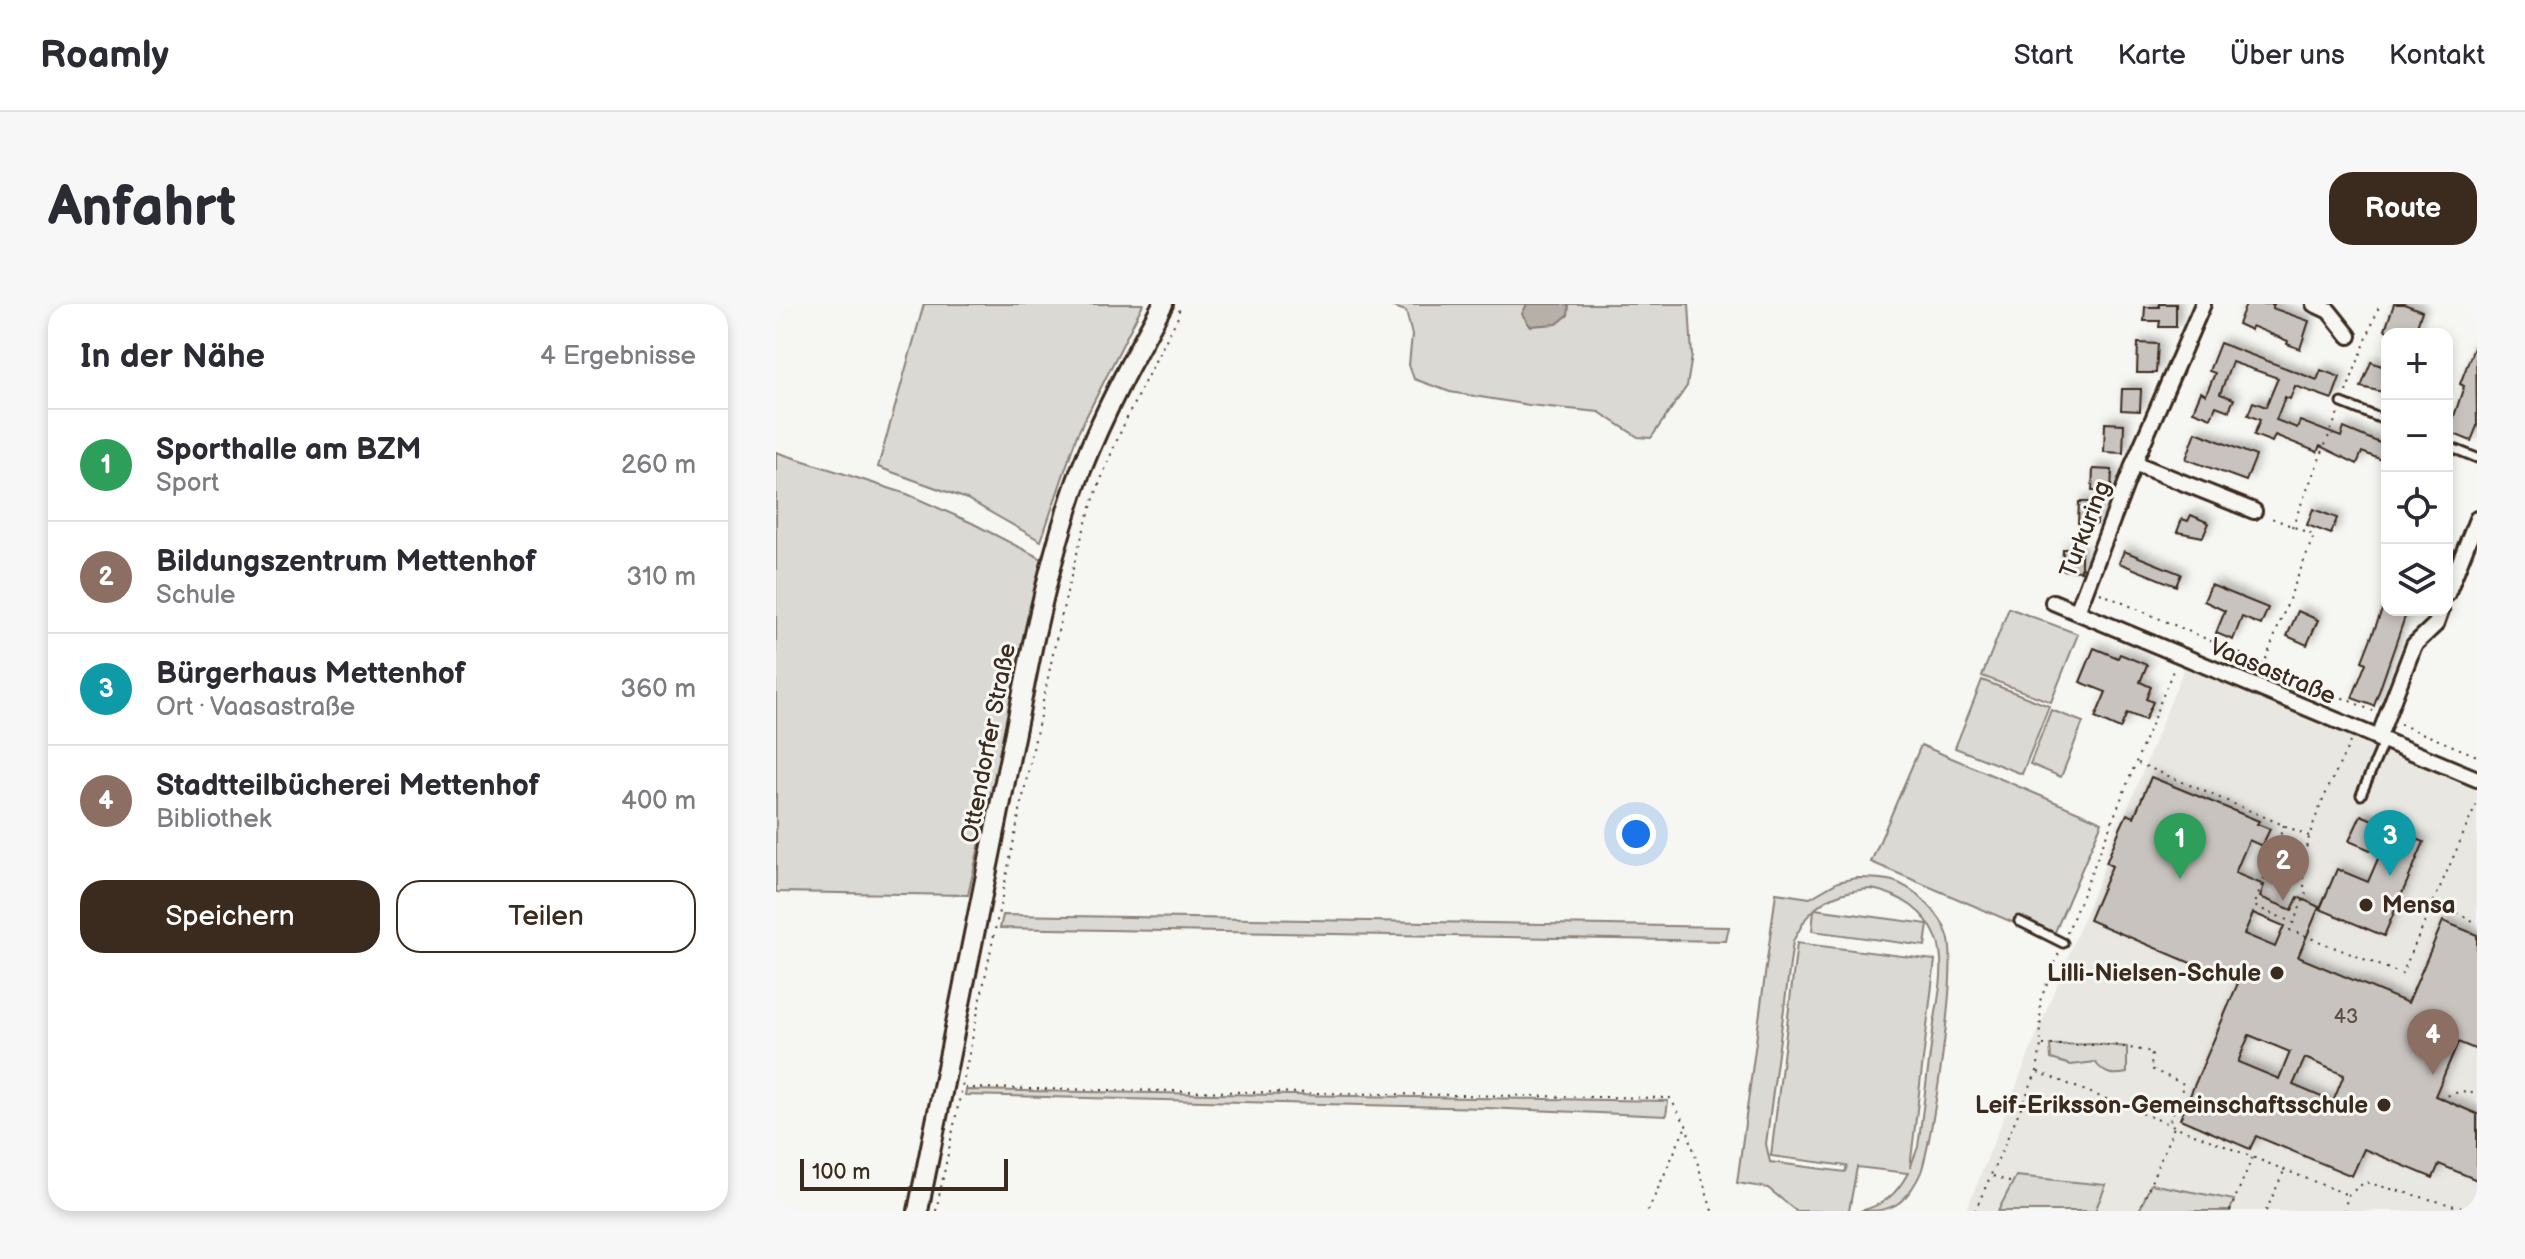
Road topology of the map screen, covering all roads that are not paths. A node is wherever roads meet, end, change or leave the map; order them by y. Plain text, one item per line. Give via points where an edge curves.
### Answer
1 (1163, 304) edge
2 (2203, 304) edge
3 (2314, 304) edge
4 (2349, 336) dead end
5 (2342, 403) road end
6 (2381, 419) edge
7 (2453, 448) edge
8 (2477, 458) edge
9 (2134, 463) junction
10 (2254, 511) road end
11 (2477, 519) edge
12 (2453, 579) edge
13 (2053, 602) dead end
14 (2077, 612) junction
15 (2439, 616) edge
16 (2381, 740) junction
17 (2477, 779) edge
18 (2361, 795) dead end
19 (2019, 921) dead end
20 (2063, 943) road end
21 (918, 1211) edge

1 - 21 street, Ottendorfer Straße via 1097,433 1056,550 1033,643 953,1087
2 - 9 street, Turkuring
3 - 4 street via 2329,311
5 - 6 lane
7 - 8 lane
9 - 10 street, Turkuring
9 - 14 street, Turkuring
11 - 12 street
13 - 14 street, Vaasastraße
14 - 16 street, Vaasastraße
15 - 16 street via 2414,645
16 - 17 street, Vaasastraße
16 - 18 lane
19 - 20 lane

